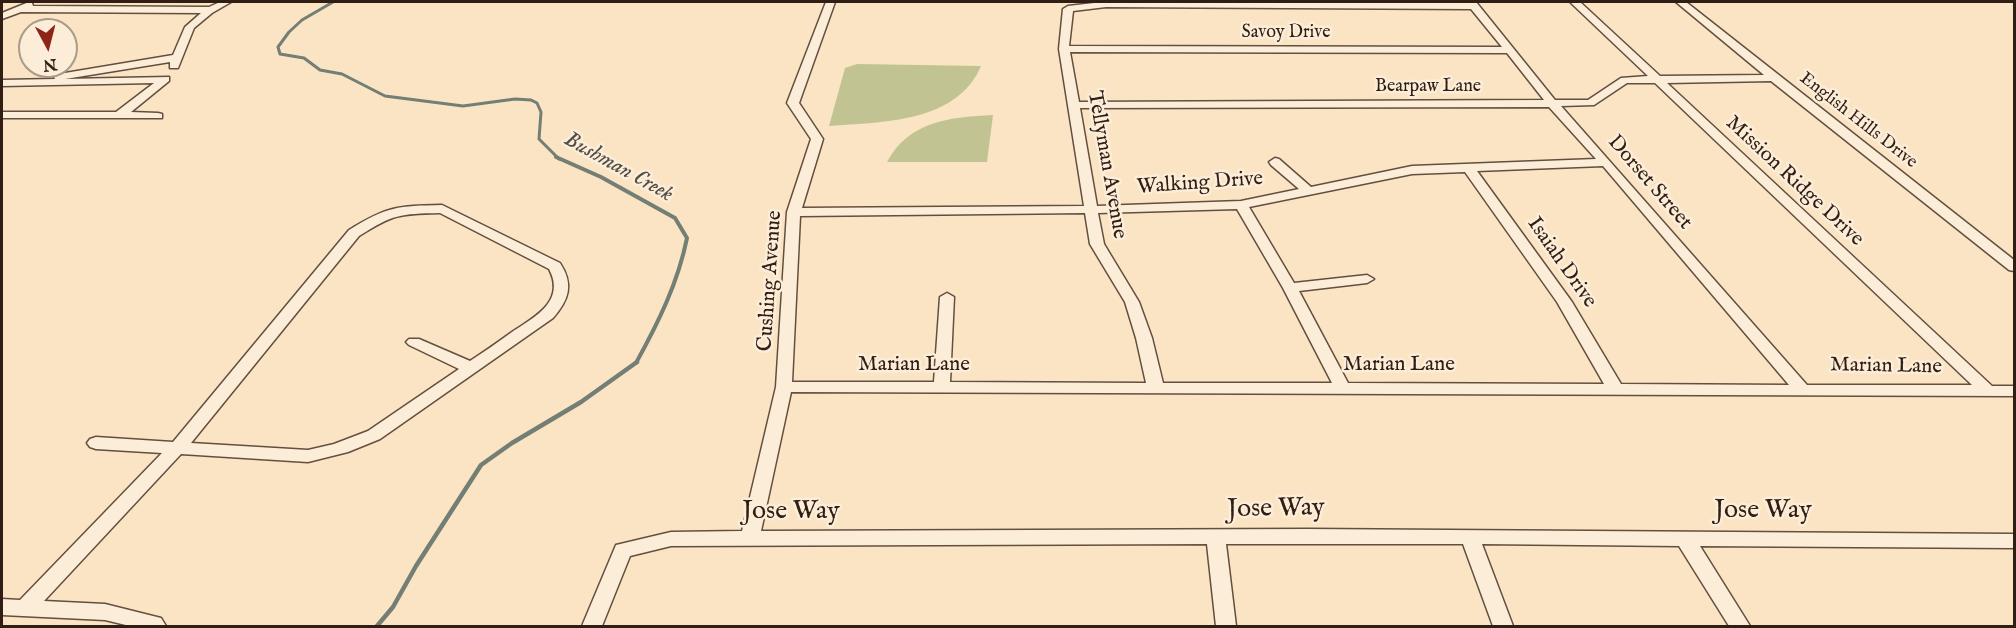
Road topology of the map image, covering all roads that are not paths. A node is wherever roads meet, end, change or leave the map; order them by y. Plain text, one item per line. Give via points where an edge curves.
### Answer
1 (39, 2) edge
2 (226, 2) edge
3 (830, 2) edge
4 (1575, 2) edge
5 (1682, 2) edge
6 (1208, 3) edge
7 (1473, 4) edge
8 (20, 9) junction
9 (212, 10) junction
10 (2, 16) edge
11 (1064, 49) junction
12 (1507, 50) junction
13 (177, 58) junction
14 (1774, 78) junction
15 (165, 79) junction
16 (1658, 80) junction
17 (2, 82) edge
18 (48, 83) junction
19 (1553, 104) junction
20 (1075, 105) junction
21 (2, 116) edge
22 (118, 116) junction
23 (158, 116) dead end
24 (1275, 162) dead end
25 (1606, 162) junction
26 (1467, 166) junction
27 (1308, 191) junction
28 (1241, 205) junction
29 (1092, 209) junction
30 (794, 212) junction
31 (2014, 267) edge
32 (1367, 279) dead end
33 (1290, 288) junction
34 (947, 297) dead end
35 (414, 342) dead end
36 (471, 368) junction
37 (784, 387) junction
38 (1801, 388) junction
39 (942, 389) junction
40 (1156, 389) junction
41 (1343, 389) junction
42 (1615, 389) junction
43 (1987, 390) junction
44 (2014, 390) edge
45 (96, 443) dead end
46 (177, 447) junction
47 (1470, 537) junction
48 (1216, 538) junction
49 (1685, 538) junction
50 (750, 540) junction
51 (2014, 541) edge
52 (2, 607) edge
53 (25, 608) junction
54 (156, 627) edge
55 (592, 627) edge
56 (1226, 627) edge
57 (1503, 627) edge
58 (1740, 627) edge

1 - 8 street
2 - 9 street
3 - 30 street, Cushing Avenue via 793,103 817,139
4 - 16 street, Mission Ridge Drive
5 - 14 street, English Hills Drive
6 - 7 street
6 - 11 street, Tellyman Avenue via 1106,4 1068,9
7 - 12 street, Dorset Street
8 - 9 street
8 - 10 street
9 - 13 street via 190,27
11 - 12 street, Savoy Drive
11 - 20 street, Tellyman Avenue
12 - 19 street, Dorset Street
13 - 15 street
13 - 18 street via 73,73
14 - 16 street, Bearpaw Lane
14 - 31 street, English Hills Drive
15 - 18 street
15 - 22 street
16 - 19 street, Bearpaw Lane via 1625,80 1590,103
16 - 43 street, Mission Ridge Drive
17 - 18 street
19 - 20 street, Bearpaw Lane
19 - 25 street, Dorset Street
20 - 29 street, Tellyman Avenue
21 - 22 street
22 - 23 street
24 - 27 street
25 - 26 street, Walking Drive
25 - 38 street, Dorset Street
26 - 27 street, Walking Drive via 1412,170
26 - 42 street, Isaiah Drive via 1559,294
27 - 28 street, Walking Drive
28 - 29 street, Walking Drive
28 - 33 street
29 - 30 street, Walking Drive
29 - 40 street, Tellyman Avenue via 1098,244 1132,302
30 - 37 street, Cushing Avenue
32 - 33 street
33 - 41 street
34 - 39 street
35 - 36 street
36 - 46 street via 374,435 328,453 308,456
36 - 46 street via 548,315 562,297 562,277 555,266 442,209 398,210 354,233
37 - 39 street, Marian Lane
37 - 50 street, Cushing Avenue
38 - 42 street, Marian Lane
38 - 43 street, Marian Lane
39 - 40 street, Marian Lane
40 - 41 street, Marian Lane
41 - 42 street, Marian Lane
43 - 44 street, Marian Lane
45 - 46 street
46 - 53 street
47 - 48 street, Jose Way
47 - 49 street, Jose Way
47 - 57 street
48 - 50 street, Jose Way
48 - 56 street
49 - 51 street, Jose Way
49 - 58 street
50 - 55 street, Jose Way via 671,539 622,550
52 - 53 street
53 - 54 street via 105,612

